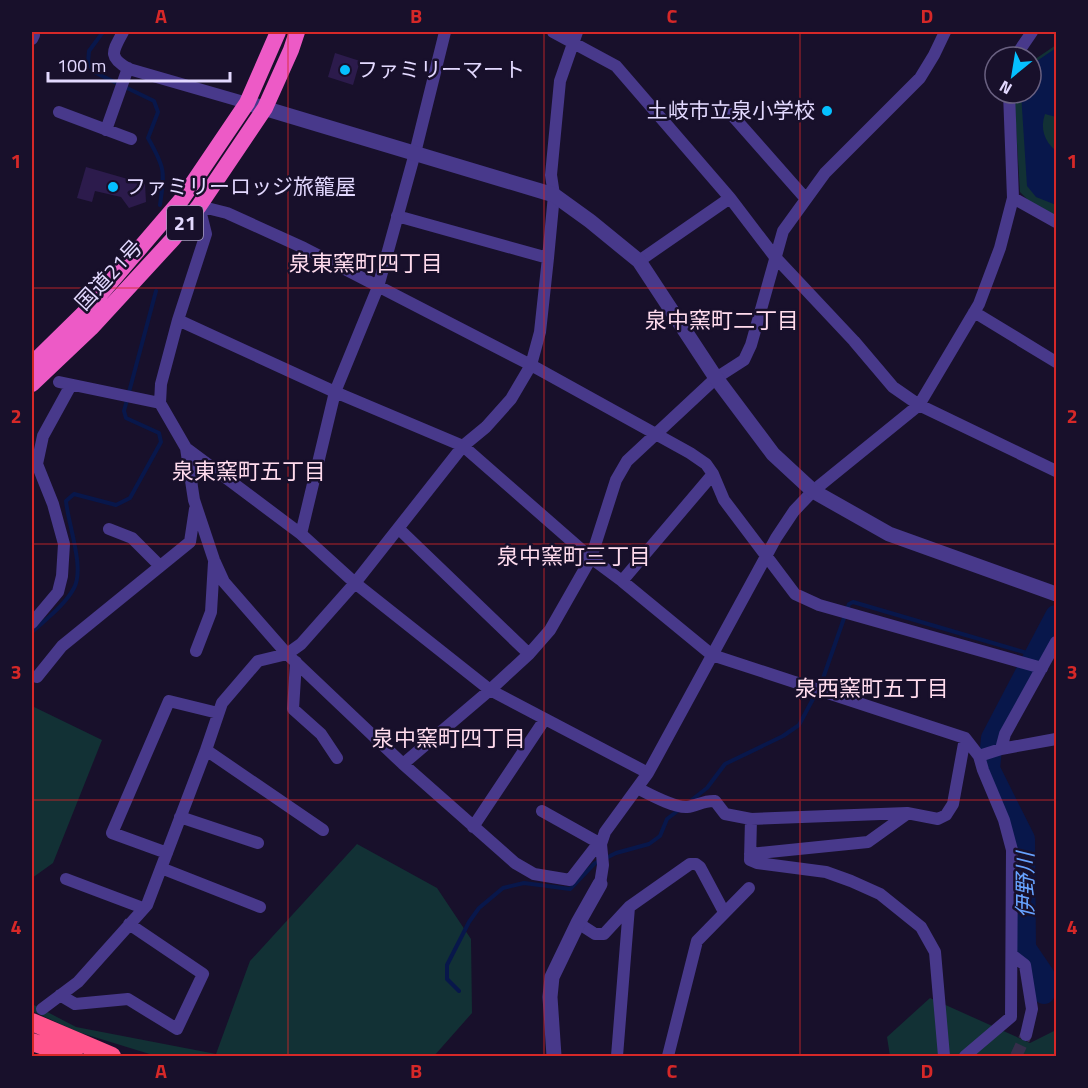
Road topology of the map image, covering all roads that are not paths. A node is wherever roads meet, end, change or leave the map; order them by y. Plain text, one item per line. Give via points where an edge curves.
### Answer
1 (123, 32) edge
2 (278, 32) edge
3 (297, 32) edge
4 (446, 32) edge
5 (553, 32) edge
6 (945, 32) edge
7 (1032, 32) edge
8 (32, 34) edge
9 (575, 37) edge
10 (32, 39) edge
11 (1023, 45) edge
12 (126, 73) junction
13 (247, 103) junction
14 (1009, 105) edge
15 (265, 108) junction
16 (59, 112) dead end
17 (731, 114) dead end
18 (106, 130) junction
19 (131, 139) dead end
20 (415, 153) junction
21 (554, 195) junction
22 (730, 198) junction
23 (1013, 198) junction
24 (806, 199) junction
25 (199, 206) junction
26 (397, 216) junction
27 (1056, 222) edge
28 (775, 257) junction
29 (548, 258) junction
30 (639, 261) junction
31 (378, 287) junction
32 (974, 312) junction
33 (178, 320) junction
34 (1056, 362) edge
35 (32, 364) edge
36 (531, 365) junction
37 (716, 378) junction
38 (32, 384) edge
39 (335, 392) junction
40 (160, 403) junction
41 (919, 405) junction
42 (655, 433) junction
43 (463, 446) junction
44 (186, 448) junction
45 (1056, 471) edge
46 (713, 474) junction
47 (813, 491) junction
48 (196, 505) junction
49 (109, 529) dead end
50 (399, 529) junction
51 (301, 534) junction
52 (765, 557) junction
53 (591, 558) junction
54 (214, 560) junction
55 (160, 567) junction
56 (622, 581) junction
57 (356, 583) junction
58 (1055, 594) edge
59 (32, 623) edge
60 (1056, 642) edge
61 (196, 651) dead end
62 (529, 654) junction
63 (712, 655) junction
64 (292, 658) junction
65 (1042, 668) junction
66 (37, 677) dead end
67 (490, 690) junction
68 (218, 712) junction
69 (545, 719) junction
70 (965, 738) junction
71 (1056, 739) edge
72 (1001, 749) junction
73 (206, 750) junction
74 (979, 756) junction
75 (338, 758) dead end
76 (403, 764) junction
77 (648, 773) junction
78 (637, 788) junction
79 (542, 810) dead end
80 (907, 813) junction
81 (180, 817) junction
82 (751, 819) junction
83 (473, 827) junction
84 (323, 830) dead end
85 (258, 843) dead end
86 (167, 853) junction
87 (602, 854) junction
88 (750, 854) junction
89 (161, 868) junction
90 (66, 879) dead end
91 (600, 884) joint
92 (749, 888) dead end
93 (260, 907) dead end
94 (629, 907) junction
95 (143, 908) junction
96 (724, 912) junction
97 (578, 923) junction
98 (129, 924) junction
99 (1012, 955) junction
100 (60, 995) junction
101 (37, 1015) edge
102 (1026, 1035) tunnel mouth
103 (32, 1042) edge
104 (74, 1056) edge
105 (112, 1056) edge
106 (554, 1056) edge
107 (617, 1056) edge
108 (668, 1056) edge
109 (944, 1056) edge
110 (965, 1056) edge

1 - 12 street via 113,50
2 - 13 highway, 国道21号 / 21
3 - 15 highway, 国道21号 / 21
4 - 20 street
5 - 9 street
6 - 24 street via 920,78 825,173
7 - 11 street
8 - 10 street
9 - 21 street via 560,81 551,175
9 - 22 street via 616,66
12 - 13 street
12 - 18 street
13 - 15 street
13 - 35 highway, 国道21号 / 21 via 182,200 85,312
14 - 23 street
15 - 20 street
15 - 25 highway, 国道21号 / 21
16 - 18 street
17 - 24 street
18 - 19 street
20 - 21 street
20 - 26 street
21 - 29 street
21 - 30 street
22 - 28 street
22 - 30 street
23 - 27 street
23 - 32 street via 1000,248
24 - 28 street via 783,231
25 - 31 street via 227,213
25 - 33 street via 206,234
25 - 38 highway, 国道21号 / 21 via 91,328
26 - 29 street
26 - 31 street
28 - 37 street via 744,360
28 - 41 street via 892,387
29 - 36 street via 540,332
30 - 37 street
31 - 36 street
31 - 39 street
32 - 34 street
32 - 41 street
33 - 39 street
33 - 40 street via 161,384
36 - 42 street
36 - 43 street via 511,399
37 - 42 street
37 - 47 street via 773,454
39 - 43 street
39 - 51 street
40 - 44 street
40 - 59 street via 65,384 43,436 37,464 64,544 62,576 58,592
41 - 45 street
41 - 47 street
42 - 46 street via 706,464
42 - 53 street via 627,461 616,480
43 - 50 street
43 - 53 street
44 - 48 street
44 - 51 street
46 - 52 street via 724,500
46 - 56 street
47 - 52 street via 794,511
47 - 58 street via 890,534
48 - 54 street
48 - 55 street via 190,542
49 - 55 street via 132,538
50 - 57 street
50 - 62 street
51 - 57 street
52 - 63 street
52 - 65 street via 795,594 819,605
53 - 56 street
53 - 62 street via 550,630
54 - 61 street via 211,612
54 - 64 street via 224,582
55 - 66 street via 62,646
56 - 63 street
57 - 64 street
57 - 67 street
60 - 65 street
62 - 67 street
63 - 70 street
63 - 77 street
64 - 68 street via 258,662
64 - 75 street via 293,709 321,734
64 - 76 street
65 - 72 street via 1005,734
67 - 69 street
67 - 76 street
68 - 73 street
68 - 86 street via 169,701 112,833
69 - 77 street
69 - 83 street
70 - 74 street
70 - 80 street via 953,804 946,815 939,819
71 - 72 street
72 - 74 street
73 - 81 street
73 - 84 street
74 - 99 street via 1012,850
76 - 83 street
77 - 78 street
78 - 82 street via 686,807 715,801 725,814
78 - 87 street via 605,832
79 - 87 street
80 - 82 street
80 - 88 street via 868,842
81 - 85 street
81 - 86 street
82 - 88 street
83 - 87 street via 534,874 570,880 594,849
86 - 89 street
87 - 91 street
88 - 109 street via 750,860 757,863 826,872 851,881 880,894 921,927 935,952
89 - 93 street
89 - 95 street
90 - 95 street
91 - 97 street
92 - 96 street
94 - 96 street via 690,864 696,864
94 - 97 street via 604,934 595,934
94 - 107 street
95 - 98 street
96 - 108 street via 697,941
97 - 106 street via 552,977
98 - 100 street via 78,981
98 - 100 street via 203,974 177,1029 128,999 75,1004
99 - 102 street via 1025,965 1032,1009
99 - 110 street via 1011,1017
100 - 101 street
101 - 105 highway
103 - 104 highway

